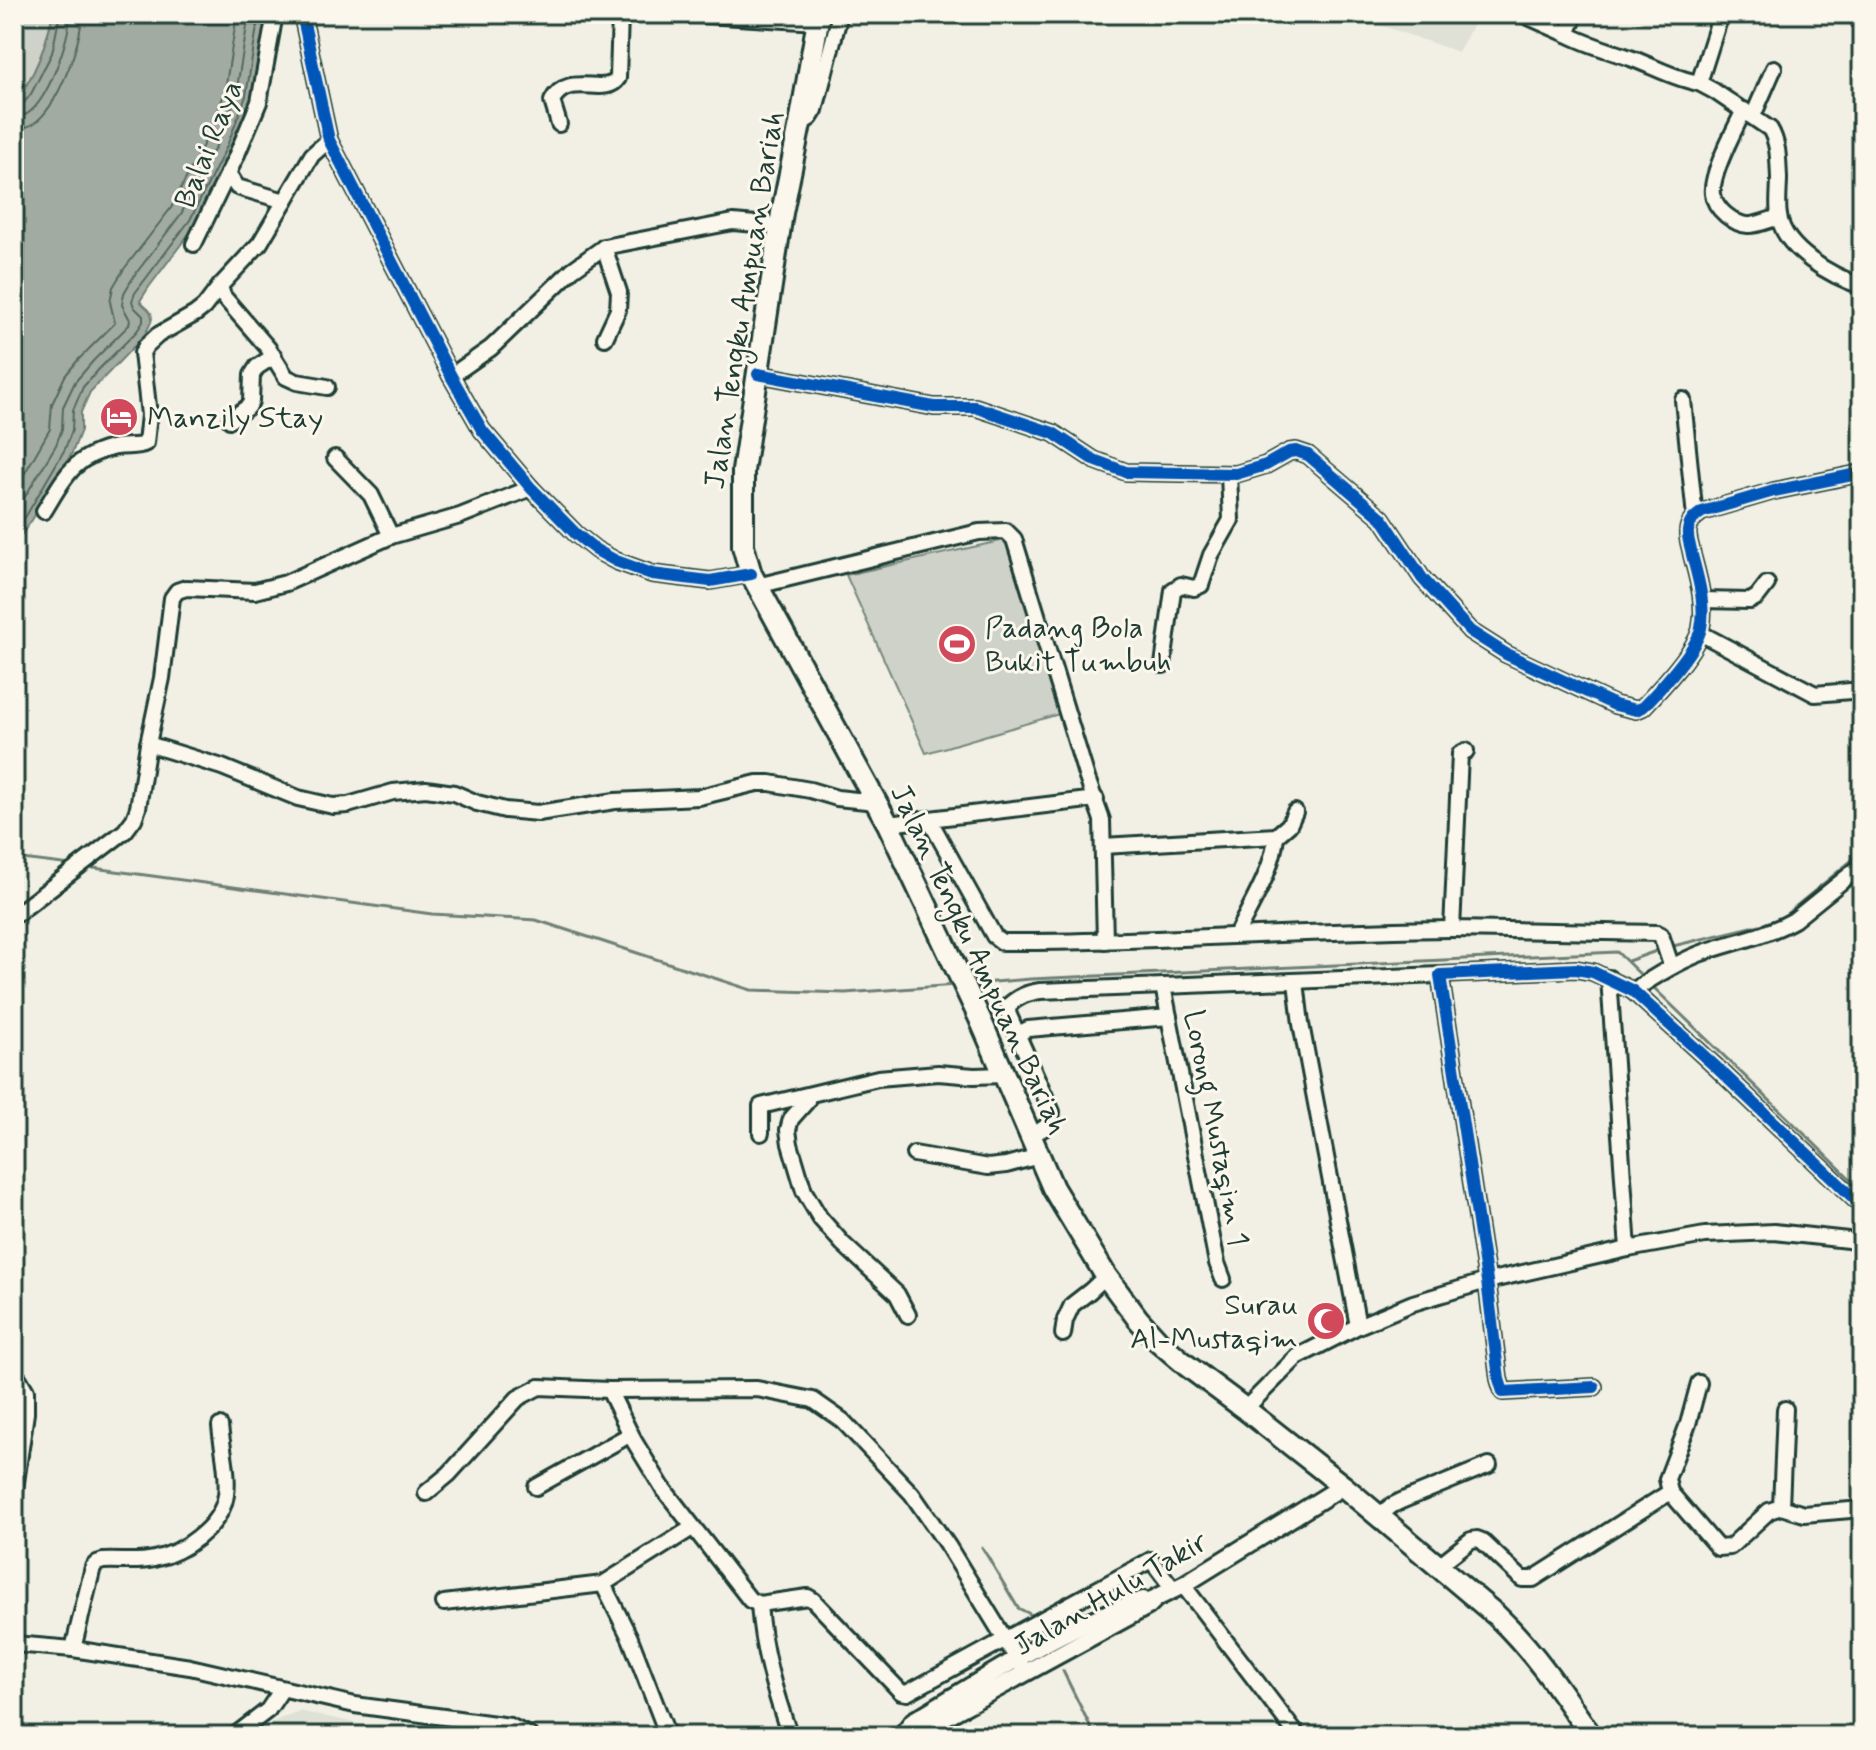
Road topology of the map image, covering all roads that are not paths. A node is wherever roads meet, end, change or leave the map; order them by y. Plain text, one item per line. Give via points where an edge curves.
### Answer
1 (275, 14) edge
2 (302, 14) edge
3 (620, 14) edge
4 (691, 14) edge
5 (840, 14) edge
6 (1522, 14) edge
7 (1576, 14) edge
8 (1721, 14) edge
9 (818, 18) edge
10 (1567, 34) junction
11 (1774, 68) dead end
12 (1699, 83) junction
13 (1748, 113) junction
14 (559, 124) dead end
15 (800, 124) junction
16 (329, 140) junction
17 (228, 173) junction
18 (285, 201) junction
19 (1779, 217) junction
20 (780, 226) junction
21 (194, 244) dead end
22 (604, 247) junction
23 (220, 286) junction
24 (1862, 286) edge
25 (605, 338) dead end
26 (274, 356) junction
27 (758, 374) junction
28 (451, 376) junction
29 (327, 387) dead end
30 (1683, 400) dead end
31 (230, 420) dead end
32 (335, 458) dead end
33 (1862, 473) edge
34 (1229, 474) junction
35 (531, 488) junction
36 (44, 511) dead end
37 (1695, 517) junction
38 (391, 536) junction
39 (754, 580) junction
40 (1767, 584) dead end
41 (1702, 600) junction
42 (1700, 633) junction
43 (1163, 665) dead end
44 (1862, 690) edge
45 (148, 744) junction
46 (1466, 751) dead end
47 (1096, 799) junction
48 (876, 802) junction
49 (1295, 812) dead end
50 (929, 819) junction
51 (888, 824) junction
52 (1276, 836) junction
53 (1103, 846) junction
54 (1862, 865) edge
55 (14, 916) edge
56 (1452, 929) junction
57 (1236, 935) junction
58 (1105, 941) junction
59 (1670, 962) junction
60 (1440, 975) junction
61 (1609, 978) junction
62 (1296, 982) junction
63 (1163, 986) junction
64 (1636, 990) junction
65 (1169, 1017) junction
66 (1017, 1034) junction
67 (1004, 1075) junction
68 (806, 1096) junction
69 (761, 1133) dead end
70 (1030, 1135) junction
71 (914, 1154) dead end
72 (1039, 1156) junction
73 (1862, 1206) edge
74 (1862, 1244) edge
75 (1628, 1249) junction
76 (1106, 1276) junction
77 (1223, 1279) dead end
78 (1487, 1281) junction
79 (908, 1315) dead end
80 (1358, 1326) junction
81 (1063, 1334) dead end
82 (14, 1376) edge
83 (1699, 1383) dead end
84 (1594, 1387) dead end
85 (609, 1390) junction
86 (1245, 1409) junction
87 (1785, 1409) dead end
88 (220, 1426) dead end
89 (631, 1434) junction
90 (1489, 1465) dead end
91 (1343, 1486) junction
92 (536, 1487) dead end
93 (1670, 1492) junction
94 (426, 1493) dead end
95 (14, 1496) edge
96 (1781, 1507) junction
97 (1862, 1509) edge
98 (1379, 1516) junction
99 (692, 1528) junction
100 (1439, 1565) junction
101 (603, 1584) junction
102 (1178, 1588) junction
103 (1156, 1598) junction
104 (444, 1603) dead end
105 (759, 1604) junction
106 (1005, 1640) junction
107 (14, 1644) edge
108 (73, 1649) junction
109 (1017, 1658) junction
110 (1027, 1674) junction
111 (282, 1689) junction
112 (901, 1735) edge
113 (234, 1736) edge
114 (530, 1736) edge
115 (668, 1736) edge
116 (790, 1736) edge
117 (1298, 1736) edge
118 (1591, 1736) edge

1 - 17 street, Balai Raya via 259,102
2 - 16 street
3 - 14 street via 617,82 559,91 552,101
4 - 9 street
5 - 15 street via 815,110
6 - 10 street
7 - 10 street
8 - 12 street
9 - 15 main road, Jalan Tengku Ampuan Bariah
10 - 12 street
11 - 13 street
12 - 13 street
13 - 19 street via 1770,129 1776,142
13 - 19 street via 1713,184 1716,203 1745,226
15 - 20 main road, Jalan Tengku Ampuan Bariah
16 - 18 street via 312,155
16 - 28 street
17 - 18 street via 237,187
17 - 21 street, Balai Raya
18 - 23 street via 260,243
19 - 24 street via 1798,248 1836,276
20 - 22 street via 733,222
20 - 27 main road, Jalan Tengku Ampuan Bariah
22 - 25 street via 619,292 618,310
22 - 28 street via 572,270 491,348
23 - 26 street
23 - 36 street via 204,307 158,335 142,353 149,415 146,443 119,446 78,462
26 - 29 street via 290,380
26 - 31 street via 257,367 249,406
27 - 34 street via 934,407 975,407 1053,433 1094,460 1126,472
27 - 39 main road, Jalan Tengku Ampuan Bariah via 742,512 743,546
28 - 35 street via 482,430
30 - 37 street
32 - 38 street via 371,495
33 - 37 street via 1746,499
34 - 42 street via 1266,465 1289,452 1308,455 1382,518 1422,578 1470,631 1506,654 1615,705 1643,707
34 - 43 street via 1231,520 1201,585 1173,590
35 - 38 street
35 - 39 street via 576,534 616,561 652,574
37 - 41 street via 1688,534
38 - 45 street via 286,583 255,591 177,591
39 - 47 street via 979,532 1006,531 1014,539
39 - 48 main road, Jalan Tengku Ampuan Bariah
40 - 41 street via 1750,601
41 - 42 street
42 - 44 street via 1815,694
45 - 48 street via 333,806 426,789 538,813 615,801 699,797 757,783
45 - 55 street via 138,808 125,831
46 - 56 street via 1460,754
47 - 50 street
47 - 53 street
48 - 51 main road, Jalan Tengku Ampuan Bariah
49 - 52 street
50 - 51 street
50 - 58 street via 1002,942
51 - 67 main road, Jalan Tengku Ampuan Bariah
52 - 53 street
52 - 57 street via 1269,867
53 - 58 street
54 - 59 street via 1785,925
56 - 57 street
56 - 59 street via 1657,933
57 - 58 street
59 - 64 street
60 - 61 street via 1567,969
60 - 62 street
60 - 78 street
61 - 64 street
61 - 75 street
62 - 63 street
62 - 80 street
63 - 65 street, Lorong Mustaqim 1
63 - 66 street via 1026,993 1009,1005
64 - 73 street
65 - 66 street
65 - 77 street, Lorong Mustaqim 1
66 - 70 street via 1052,1112 1045,1129
67 - 68 street via 878,1078
67 - 70 main road, Jalan Tengku Ampuan Bariah
68 - 69 street via 761,1106
68 - 79 street via 788,1130 804,1191 820,1218 897,1294
70 - 72 main road, Jalan Tengku Ampuan Bariah
71 - 72 street via 988,1167
72 - 76 main road, Jalan Tengku Ampuan Bariah
74 - 75 street via 1774,1232 1705,1235
75 - 78 street
76 - 81 street via 1072,1305
76 - 86 main road, Jalan Tengku Ampuan Bariah via 1158,1341
78 - 80 street
78 - 84 street via 1503,1392
80 - 86 street via 1297,1357
82 - 95 street via 26,1391
83 - 93 street via 1667,1479
85 - 89 street
85 - 94 street via 550,1386 530,1391
85 - 106 street via 757,1389 813,1400 843,1421 912,1494
86 - 91 main road, Jalan Tengku Ampuan Bariah
87 - 96 street
88 - 108 street via 226,1493 218,1515 203,1533 166,1556 97,1563
89 - 92 street
89 - 99 street
90 - 98 street via 1401,1501
91 - 98 main road, Jalan Tengku Ampuan Bariah
91 - 102 street, Jalan Hulu Takir
93 - 96 street via 1718,1548 1730,1547 1769,1511
93 - 100 street via 1533,1579 1522,1579 1477,1539
96 - 97 street via 1804,1514
98 - 100 main road, Jalan Tengku Ampuan Bariah
99 - 101 street
99 - 105 street via 750,1600
100 - 118 main road, Jalan Tengku Ampuan Bariah via 1517,1635
101 - 104 street
101 - 115 street
102 - 103 street, Jalan Hulu Takir
102 - 106 street via 1151,1560
102 - 117 street
103 - 109 street via 1103,1614
103 - 110 street, Jalan Hulu Takir
105 - 106 street via 813,1600 907,1693
105 - 116 street via 768,1665
106 - 109 street
107 - 108 street
108 - 111 street via 190,1667
109 - 110 street
109 - 112 street via 913,1721
110 - 112 street, Jalan Hulu Takir via 919,1731
111 - 113 street via 268,1710
111 - 114 street via 355,1705 500,1724

